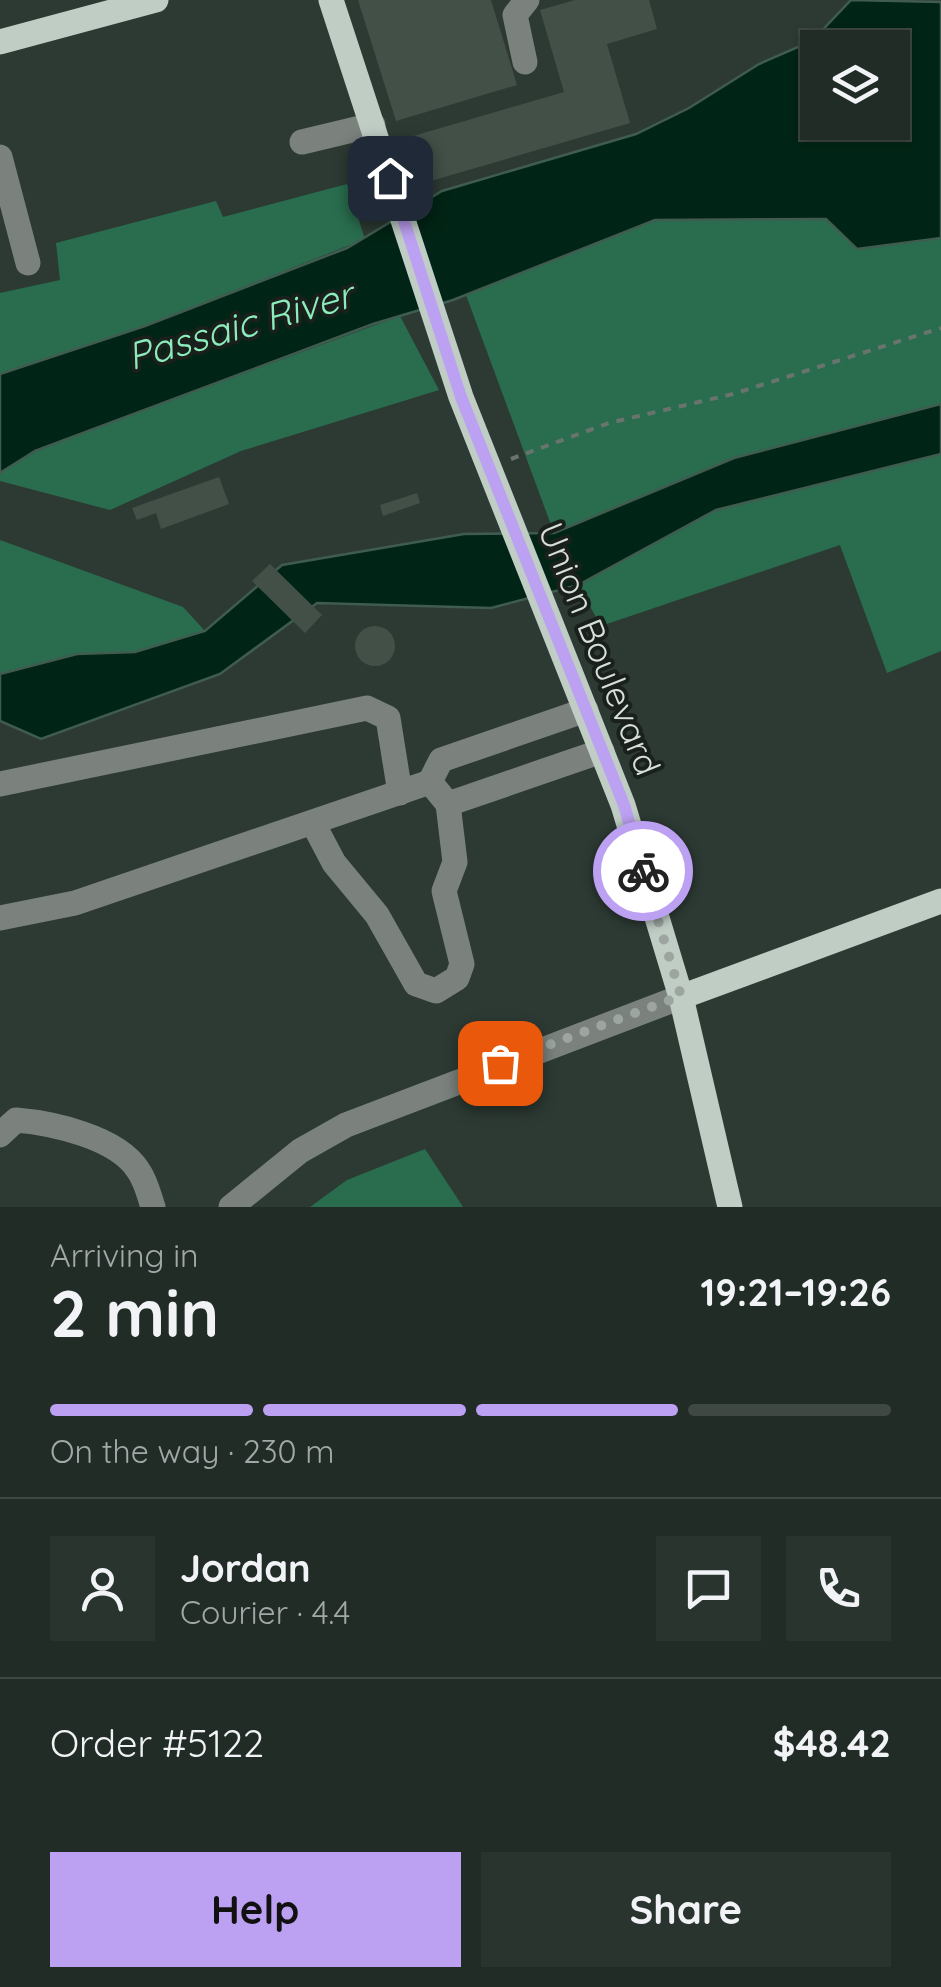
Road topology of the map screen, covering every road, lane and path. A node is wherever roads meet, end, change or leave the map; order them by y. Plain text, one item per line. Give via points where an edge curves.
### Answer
1 (156, 0) edge
2 (331, 0) edge
3 (527, 0) edge
4 (0, 42) edge
5 (525, 62) dead end
6 (376, 136) junction
7 (302, 142) dead end
8 (0, 157) edge
9 (28, 263) dead end
10 (941, 328) edge
11 (489, 468) junction
12 (586, 710) junction
13 (602, 751) junction
14 (430, 782) junction
15 (0, 784) edge
16 (400, 793) junction
17 (448, 804) junction
18 (314, 825) junction
19 (941, 901) edge
20 (0, 918) edge
21 (681, 996) junction
22 (0, 1136) edge
23 (153, 1207) edge
24 (232, 1207) edge
25 (730, 1207) edge

1 - 4 main road
2 - 6 main road, Union Boulevard
3 - 5 street via 515,14
6 - 7 street
6 - 11 main road, Union Boulevard
8 - 9 street
10 - 11 path via 733,394 608,423
11 - 12 main road, Union Boulevard
12 - 13 main road, Union Boulevard
12 - 14 street via 441,760
13 - 17 street
13 - 21 main road, Union Boulevard
14 - 16 street
14 - 17 street
15 - 16 street via 367,708 388,718
16 - 18 street
17 - 18 street via 455,862 444,891 462,964 456,978 436,991 416,984
18 - 20 street via 74,903
19 - 21 main road
21 - 24 street via 346,1125
21 - 25 main road, Union Boulevard
22 - 23 street via 16,1120 34,1122 123,1153 138,1168

